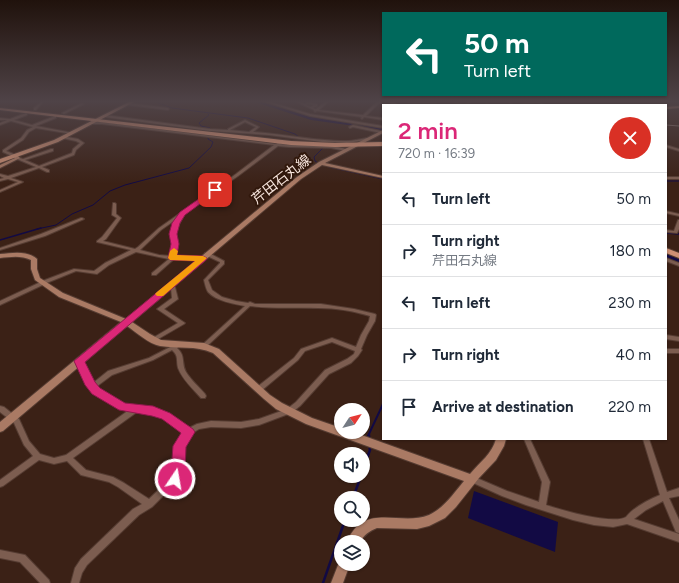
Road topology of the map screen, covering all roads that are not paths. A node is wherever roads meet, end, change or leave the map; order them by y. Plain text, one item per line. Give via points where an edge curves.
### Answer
1 (30, 129) edge
2 (47, 129) edge
3 (79, 129) edge
4 (155, 129) edge
5 (182, 129) edge
6 (203, 129) edge
7 (255, 129) edge
8 (229, 130) joint
9 (382, 130) edge
10 (72, 133) junction
11 (213, 133) junction
12 (249, 133) junction
13 (63, 137) junction
14 (367, 139) junction
15 (278, 143) junction
16 (382, 143) edge
17 (358, 144) junction
18 (335, 145) junction
19 (667, 145) edge
20 (2, 150) edge
21 (52, 150) dead end
22 (346, 150) junction
23 (679, 150) edge
24 (16, 157) junction
25 (24, 159) junction
26 (0, 161) edge
27 (321, 163) junction
28 (0, 167) edge
29 (40, 167) junction
30 (48, 171) dead end
31 (0, 175) edge
32 (382, 177) edge
33 (7, 178) junction
34 (667, 178) edge
35 (679, 178) edge
36 (0, 180) edge
37 (0, 191) edge
38 (114, 204) dead end
39 (667, 212) edge
40 (182, 214) junction
41 (679, 215) edge
42 (82, 219) dead end
43 (679, 221) edge
44 (667, 231) edge
45 (0, 249) edge
46 (136, 249) junction
47 (667, 250) edge
48 (0, 256) edge
49 (205, 256) junction
50 (679, 256) edge
51 (173, 258) junction
52 (667, 259) edge
53 (679, 265) edge
54 (154, 274) dead end
55 (42, 284) junction
56 (170, 286) junction
57 (0, 303) edge
58 (250, 304) junction
59 (127, 322) junction
60 (667, 337) edge
61 (679, 339) edge
62 (153, 340) junction
63 (175, 346) junction
64 (204, 346) junction
65 (359, 350) junction
66 (667, 351) edge
67 (679, 351) edge
68 (80, 361) junction
69 (92, 387) junction
70 (258, 389) junction
71 (203, 396) dead end
72 (0, 409) edge
73 (135, 410) junction
74 (289, 411) junction
75 (13, 417) junction
76 (0, 428) edge
77 (334, 429) edge
78 (189, 432) junction
79 (361, 439) edge
80 (501, 440) edge
81 (527, 440) edge
82 (646, 440) edge
83 (38, 457) junction
84 (68, 458) junction
85 (472, 479) junction
86 (0, 484) edge
87 (679, 492) edge
88 (664, 495) junction
89 (149, 504) junction
90 (542, 506) junction
91 (628, 521) junction
92 (679, 529) edge
93 (357, 535) edge
94 (679, 538) edge
95 (0, 554) edge
96 (341, 571) edge
97 (46, 583) edge
98 (75, 583) edge
99 (337, 583) edge

1 - 20 street via 22,139
2 - 10 street
3 - 10 main road
4 - 15 street
5 - 11 highway
6 - 8 street
7 - 12 street
8 - 12 street
9 - 14 street, 芹田石丸線
10 - 13 main road
11 - 17 highway
11 - 18 highway via 291,143
12 - 14 street via 347,142
13 - 24 main road
13 - 29 street via 82,143 73,154
14 - 17 street, 芹田石丸線
15 - 22 street
15 - 40 street
16 - 17 highway
17 - 18 highway
17 - 22 street, 芹田石丸線
18 - 22 street
19 - 23 street
20 - 24 street
21 - 25 street
22 - 27 street, 芹田石丸線
24 - 25 street
24 - 26 main road
24 - 28 street
25 - 29 street
27 - 32 street
27 - 49 street, 芹田石丸線 via 299,178
29 - 30 street
29 - 33 street
31 - 33 street
33 - 36 street
33 - 37 street via 22,182
34 - 35 street
38 - 46 street via 114,215 119,218 99,241
39 - 41 street
40 - 46 street
40 - 51 street via 173,234
42 - 45 street
43 - 44 street via 676,232
46 - 51 street
46 - 55 street via 95,273 76,270
47 - 50 main road
48 - 55 street via 21,255 34,259 35,274
49 - 51 street
49 - 56 street, 芹田石丸線
49 - 58 street via 217,258 222,263 206,280 212,294 226,301
51 - 54 street
52 - 53 street
55 - 57 street
55 - 59 street via 61,295
56 - 59 street, 芹田石丸線
56 - 62 street via 173,287 175,299 160,309 182,322
58 - 64 street
58 - 65 street via 280,308 321,306 356,310 373,315
59 - 62 street
59 - 68 street, 芹田石丸線
60 - 61 street
62 - 63 street
63 - 64 street
63 - 69 street via 151,359 110,373
63 - 71 street via 181,357 182,370
64 - 70 street via 225,358
65 - 70 street via 332,340 303,350 296,359
65 - 74 street via 349,361 327,372
66 - 67 street
68 - 69 street
68 - 75 street, 芹田石丸線
69 - 73 street via 123,407
70 - 74 street
72 - 75 street
73 - 78 street via 153,411 166,416
73 - 84 street
74 - 77 street
74 - 78 street via 259,422 241,425 211,424
75 - 76 street, 芹田石丸線
75 - 83 street via 26,443
78 - 89 street via 180,446 175,479
79 - 85 street
80 - 85 street via 493,458
81 - 90 street via 546,482
82 - 88 street
83 - 84 street via 54,461
83 - 86 street
84 - 89 street via 84,473 110,479
85 - 90 street
85 - 93 street via 446,510 436,517 418,523 378,522
87 - 88 street
88 - 91 street
88 - 92 street
89 - 98 street via 136,512 84,562
90 - 91 street via 604,524 614,525
91 - 94 street
95 - 97 street via 22,558
96 - 99 street

